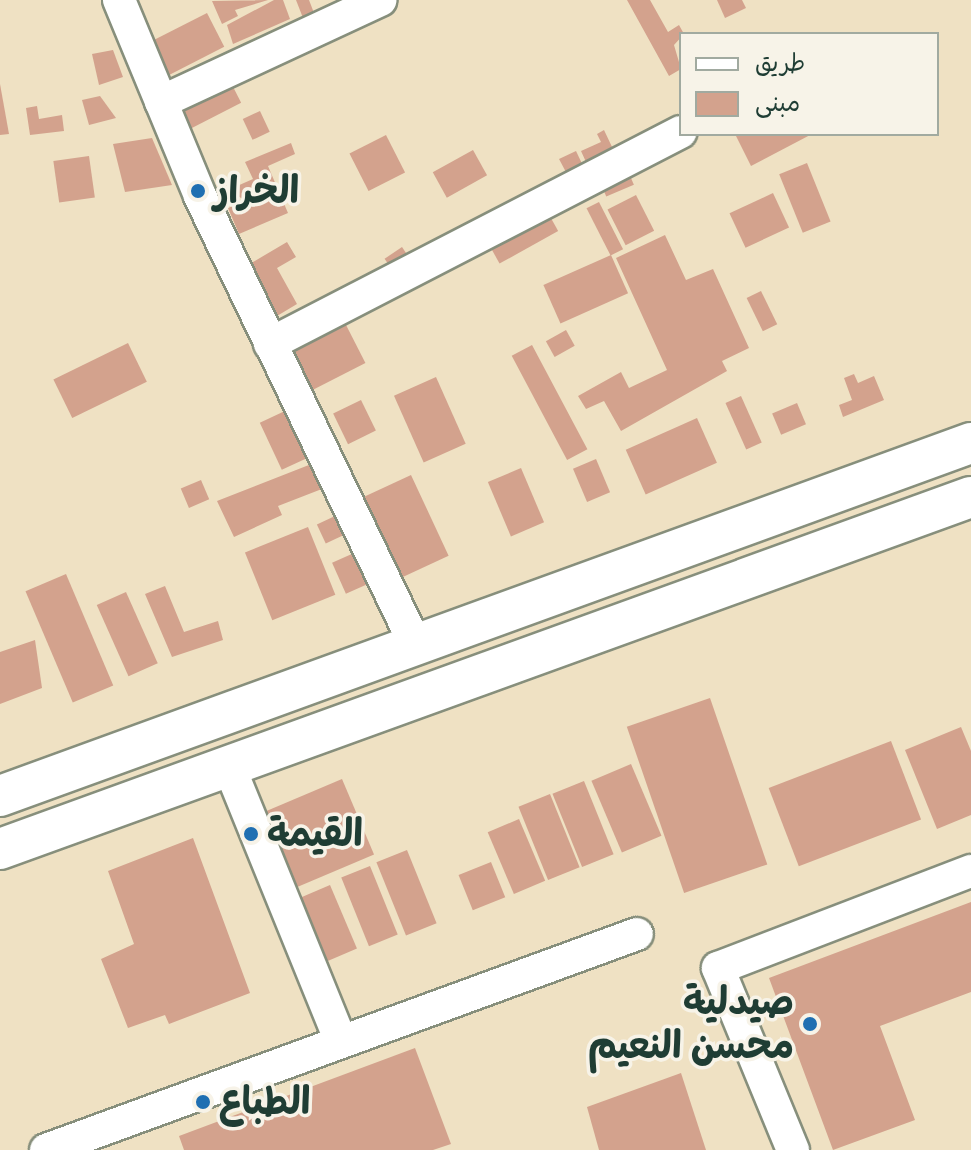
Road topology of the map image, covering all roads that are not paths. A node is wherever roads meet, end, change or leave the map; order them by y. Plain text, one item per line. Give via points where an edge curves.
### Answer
1 (119, 0) edge
2 (381, 0) edge
3 (161, 102) junction
4 (679, 133) edge
5 (270, 344) junction
6 (971, 443) edge
7 (971, 497) edge
8 (417, 648) junction
9 (229, 766) junction
10 (0, 796) edge
11 (0, 849) edge
12 (971, 871) edge
13 (637, 934) dead end
14 (340, 1040) junction
15 (46, 1150) edge
16 (793, 1150) edge

1 - 3 street
2 - 3 street
3 - 5 street
4 - 5 street
5 - 8 street
6 - 8 main road
7 - 9 main road
8 - 10 main road
9 - 11 main road
9 - 14 street
12 - 16 street via 718,968
13 - 14 street
14 - 15 street

